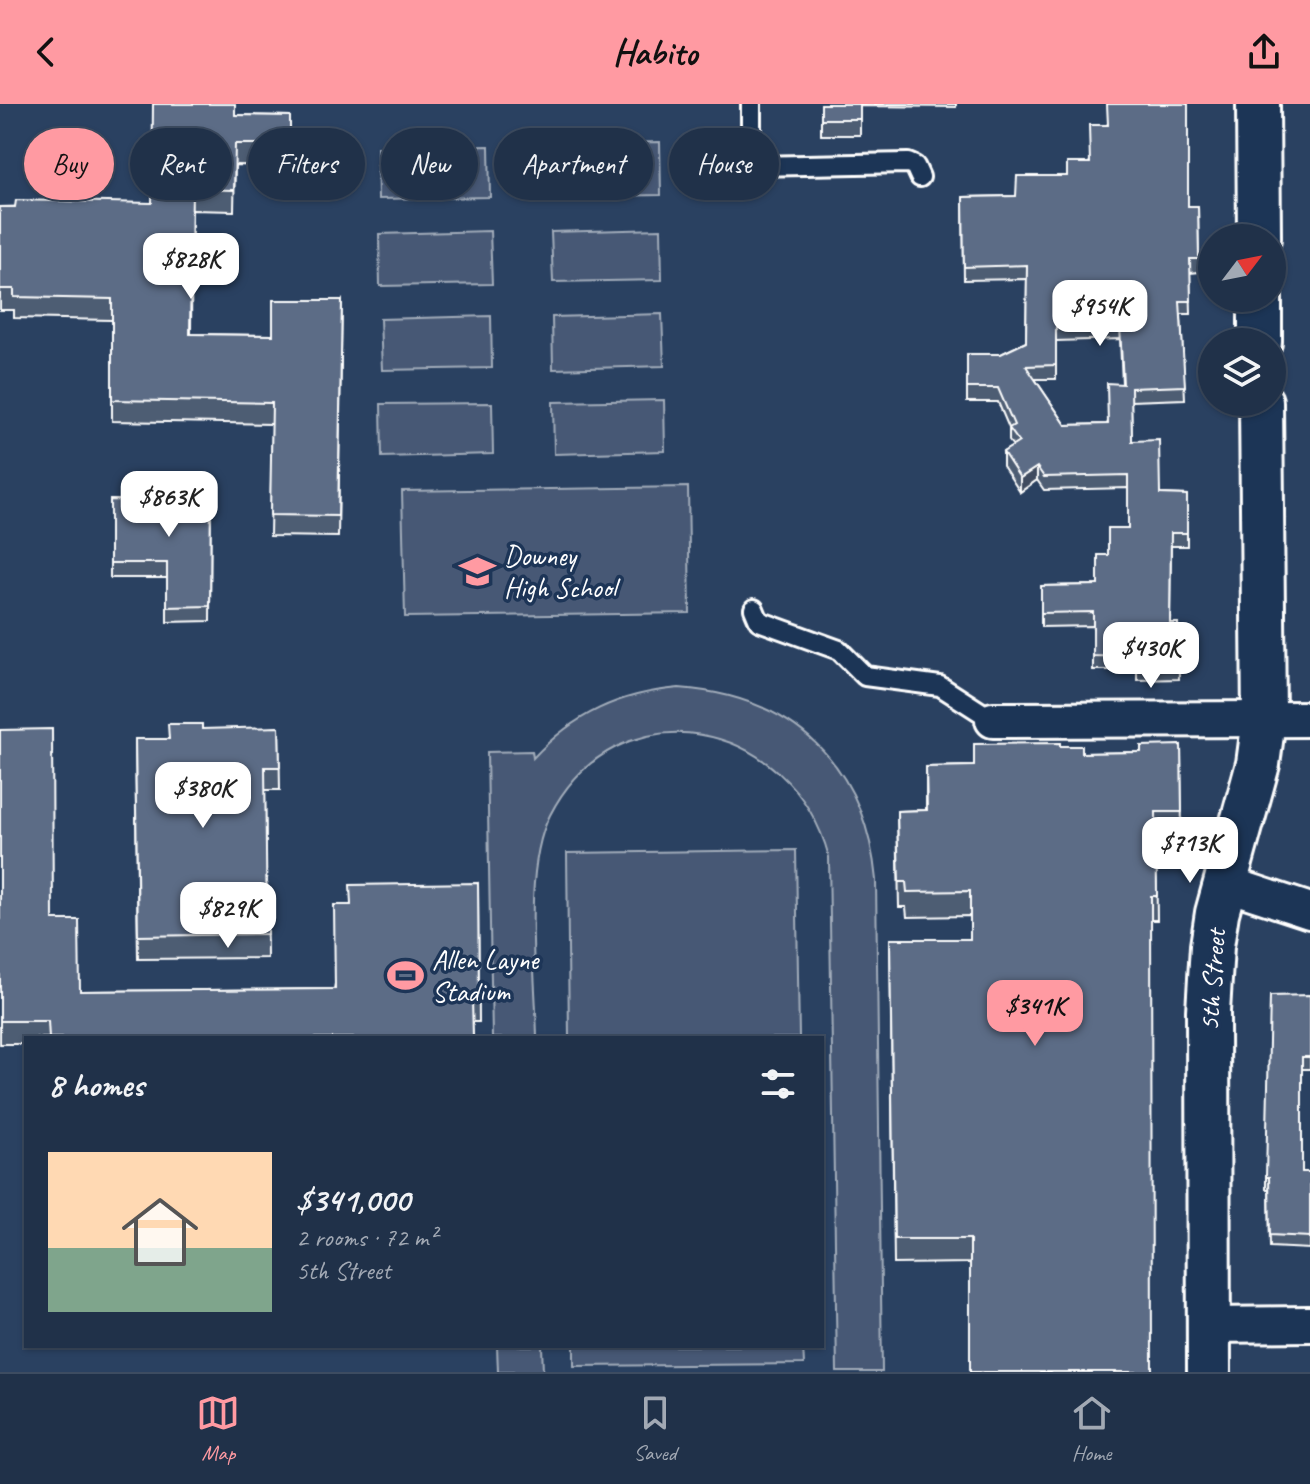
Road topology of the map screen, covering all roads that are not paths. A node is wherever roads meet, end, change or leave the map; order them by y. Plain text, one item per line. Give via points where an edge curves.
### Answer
1 (751, 104) edge
2 (1258, 104) edge
3 (920, 177) dead end
4 (1259, 224) edge
5 (1261, 416) edge
6 (754, 609) dead end
7 (1264, 719) junction
8 (1310, 719) edge
9 (993, 720) joint
10 (1225, 883) junction
11 (1310, 911) edge
12 (1310, 1324) edge
13 (1209, 1325) junction
14 (1209, 1372) edge

1 - 3 lane via 751,166 908,163
2 - 4 street
5 - 7 street, 5th Street
6 - 9 lane via 759,621 839,650 865,676 940,686
7 - 8 street
7 - 9 street
7 - 10 street, 5th Street via 1258,764
10 - 11 street
10 - 13 street, 5th Street via 1212,946 1208,1011
12 - 13 street
13 - 14 street, 5th Street

